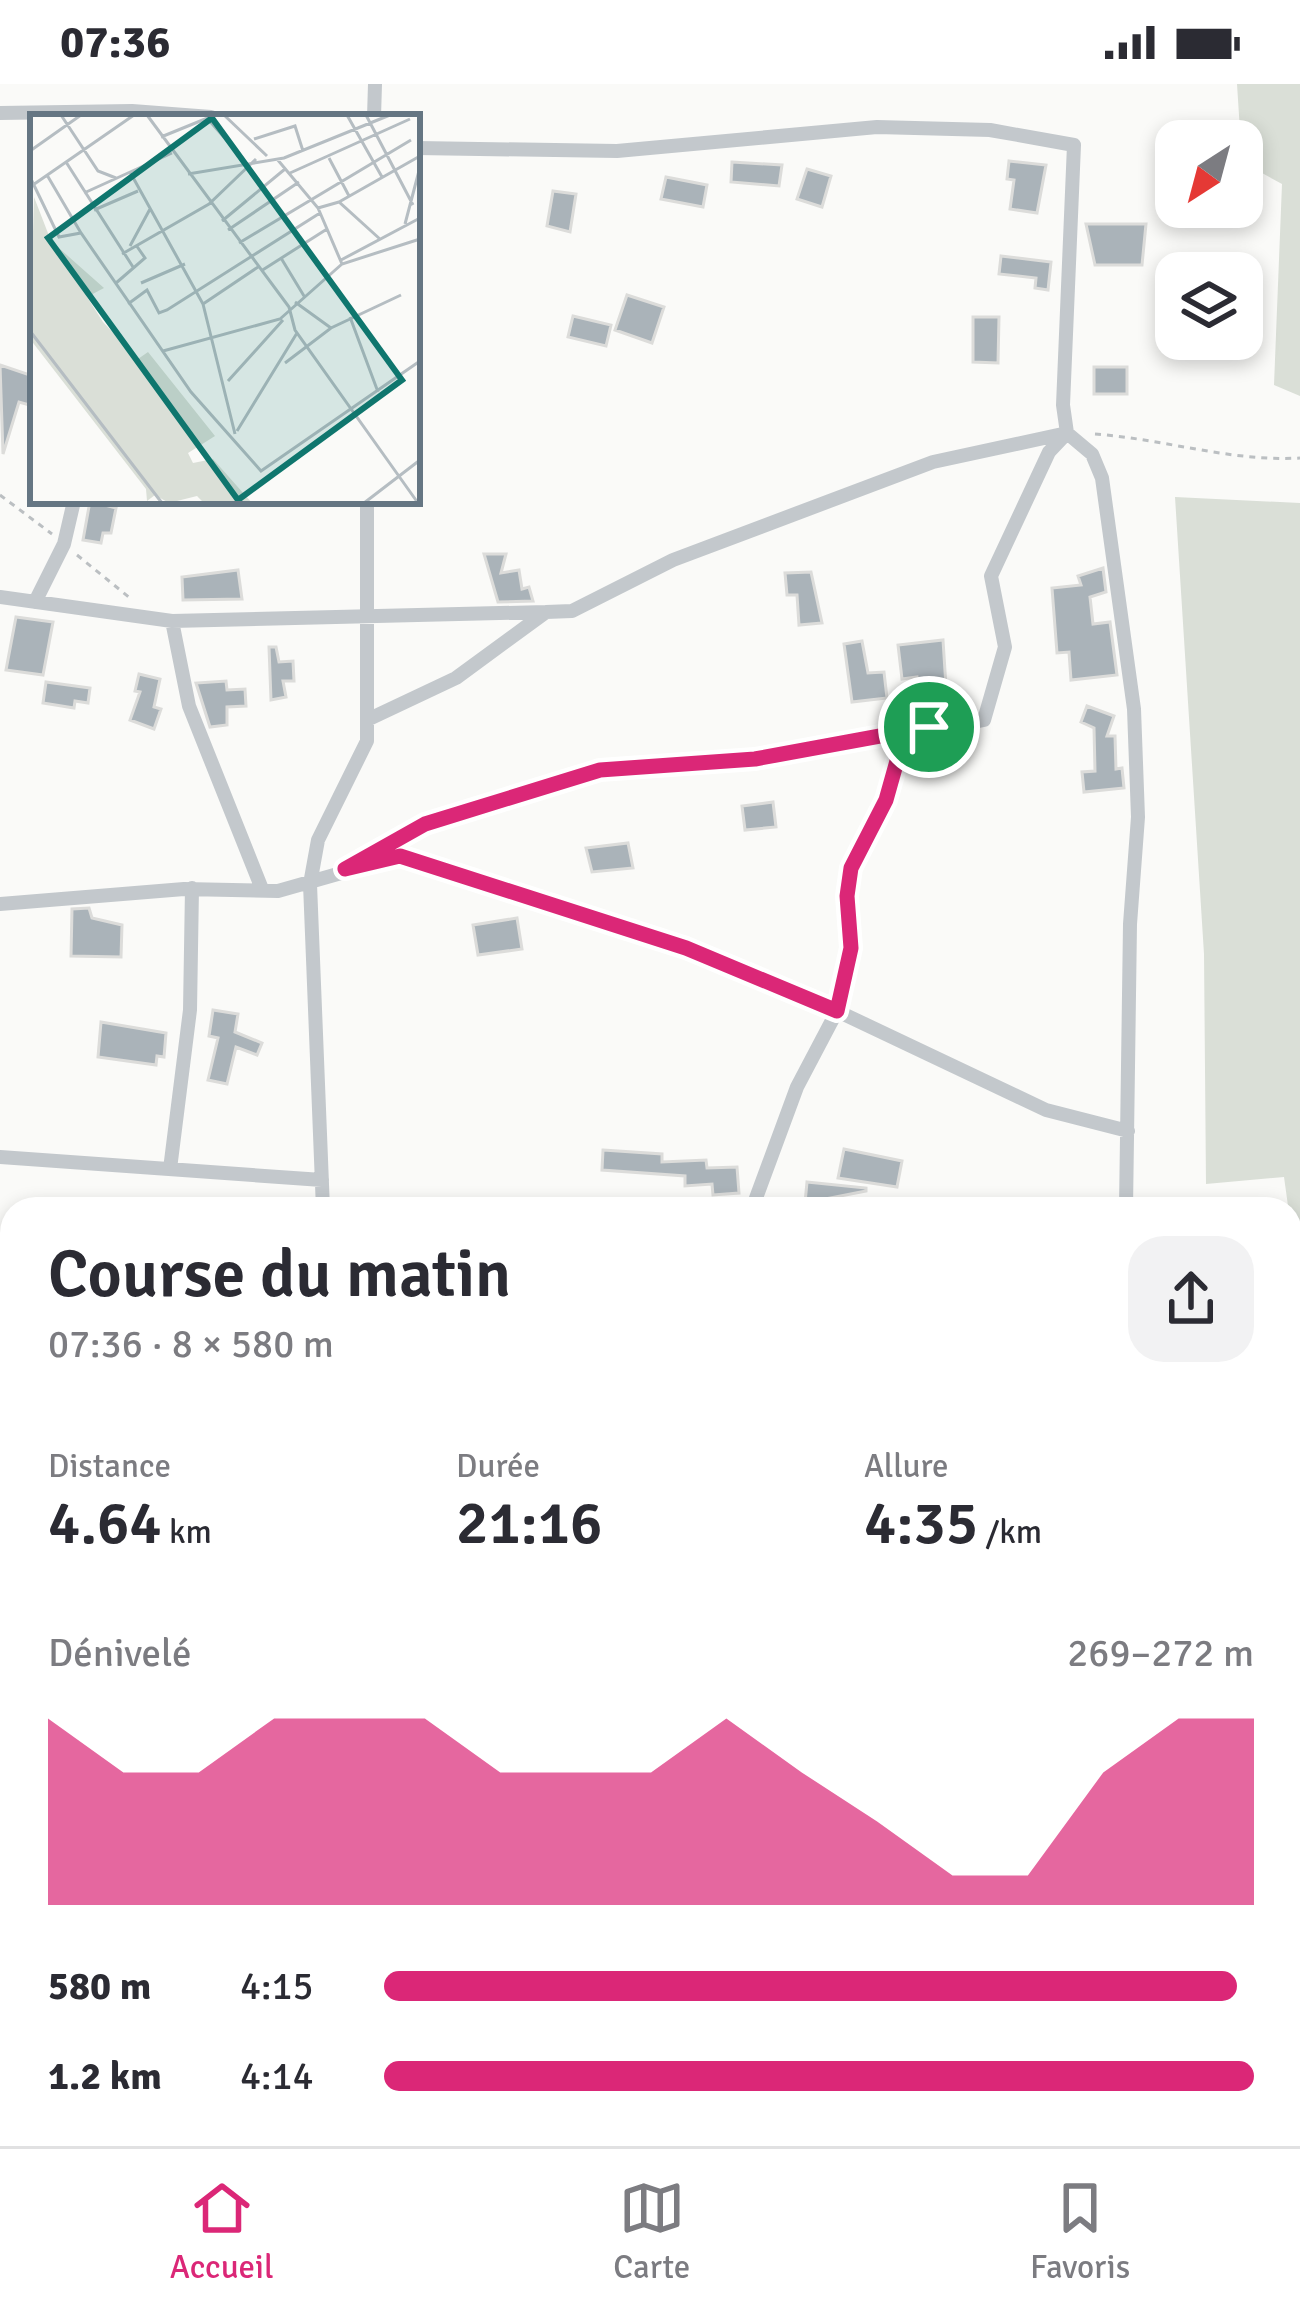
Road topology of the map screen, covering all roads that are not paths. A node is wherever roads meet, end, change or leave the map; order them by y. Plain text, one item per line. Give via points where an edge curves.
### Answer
1 (375, 84) edge
2 (0, 113) edge
3 (87, 114) edge
4 (374, 114) edge
5 (420, 148) edge
6 (1066, 433) junction
7 (73, 504) edge
8 (367, 504) edge
9 (0, 597) edge
10 (35, 602) junction
11 (546, 612) junction
12 (365, 619) junction
13 (172, 621) junction
14 (367, 720) junction
15 (929, 727) junction
16 (345, 869) junction
17 (310, 884) junction
18 (192, 889) junction
19 (262, 889) junction
20 (0, 904) edge
21 (837, 1011) junction
22 (1128, 1131) junction
23 (0, 1157) edge
24 (170, 1169) junction
25 (322, 1180) junction
26 (323, 1197) edge
27 (756, 1197) edge
28 (1126, 1197) edge

1 - 4 street
2 - 3 street
5 - 6 street via 616,151 930,126 1074,145
6 - 11 street via 933,462 673,560 572,611
6 - 15 street via 1049,452 991,576 1005,647 984,720
6 - 22 street via 1092,454 1102,478 1133,709 1138,817
7 - 10 street
8 - 12 street
9 - 10 street
10 - 13 street
11 - 12 street
11 - 14 street via 456,677
12 - 13 street
12 - 14 street
13 - 19 street via 189,706
14 - 17 street via 367,741 318,840
15 - 16 street via 755,759 600,770 425,824
15 - 21 street via 904,736 886,800 851,868 851,948
16 - 17 street
16 - 21 street via 400,856 686,948
17 - 19 street
17 - 25 street
18 - 19 street
18 - 20 street
18 - 24 street via 190,1010
21 - 22 street via 1031,1103
21 - 27 street via 797,1087
22 - 28 street
23 - 24 street
24 - 25 street
25 - 26 street

